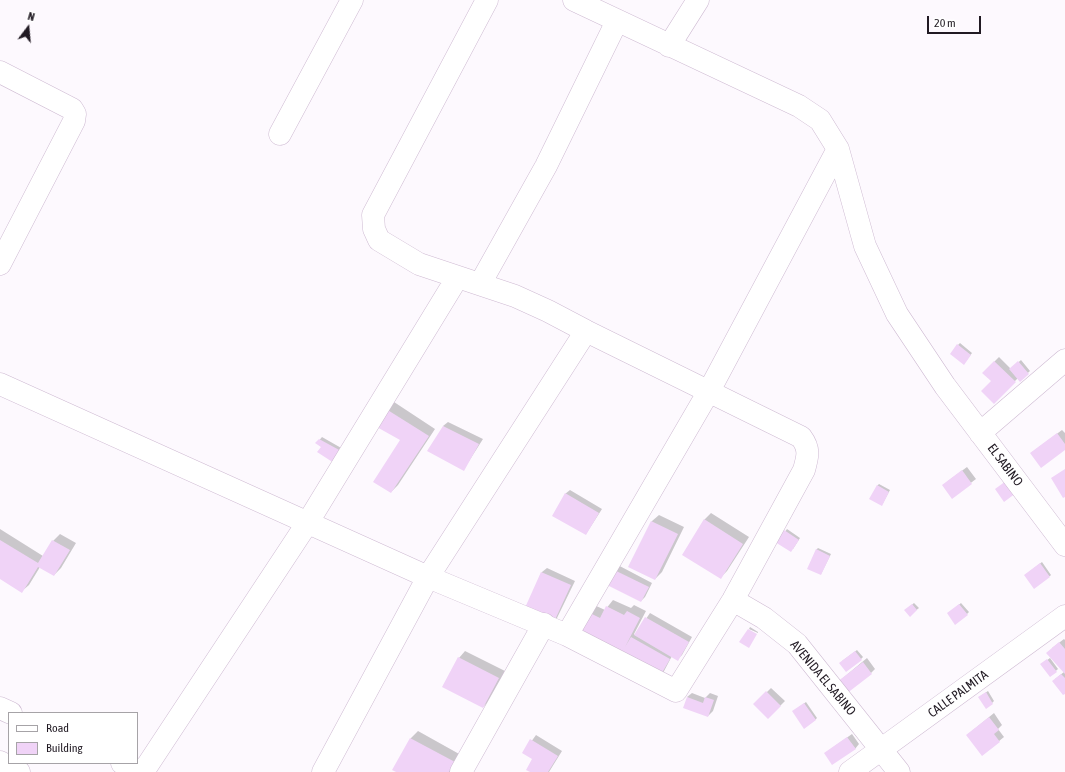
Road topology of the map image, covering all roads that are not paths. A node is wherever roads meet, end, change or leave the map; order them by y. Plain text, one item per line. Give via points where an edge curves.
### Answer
1 (352, 0) edge
2 (487, 0) edge
3 (574, 0) edge
4 (698, 0) edge
5 (616, 21) junction
6 (669, 46) junction
7 (0, 72) edge
8 (280, 134) dead end
9 (838, 150) junction
10 (0, 264) edge
11 (457, 278) junction
12 (480, 284) junction
13 (586, 331) junction
14 (1065, 360) edge
15 (0, 384) edge
16 (709, 391) junction
17 (980, 433) junction
18 (308, 522) junction
19 (1065, 545) edge
20 (428, 577) junction
21 (733, 600) junction
22 (1065, 616) edge
23 (544, 624) junction
24 (567, 634) junction
25 (882, 749) junction
26 (0, 762) edge
27 (124, 764) edge
28 (20, 772) edge
29 (142, 772) edge
30 (323, 772) edge
31 (462, 772) edge
32 (850, 772) edge
33 (899, 772) edge

1 - 8 street
2 - 11 street via 373,215 374,229 379,240 419,264
3 - 5 street, EL SABINO
4 - 6 street
5 - 6 street, EL SABINO
5 - 12 street via 546,166
6 - 9 street, EL SABINO via 799,106 820,120
7 - 10 street via 72,108 75,114 74,122
9 - 16 street
9 - 17 street, EL SABINO via 865,246 897,314
11 - 12 street
11 - 18 street
12 - 13 street via 535,305
13 - 16 street
13 - 20 street
14 - 17 street
15 - 18 street
16 - 21 street via 801,437 807,446 809,456 804,470
16 - 24 street
17 - 19 street, EL SABINO
18 - 20 street
18 - 29 street
20 - 23 street
20 - 30 street
21 - 24 street via 676,691
21 - 25 street, AVENIDA EL SABINO via 764,618 797,644
22 - 25 street, CALLE PALMITA
23 - 24 street
23 - 31 street
25 - 32 street, CALLE PALMITA
25 - 33 street, AVENIDA EL SABINO
26 - 28 street
27 - 29 street

